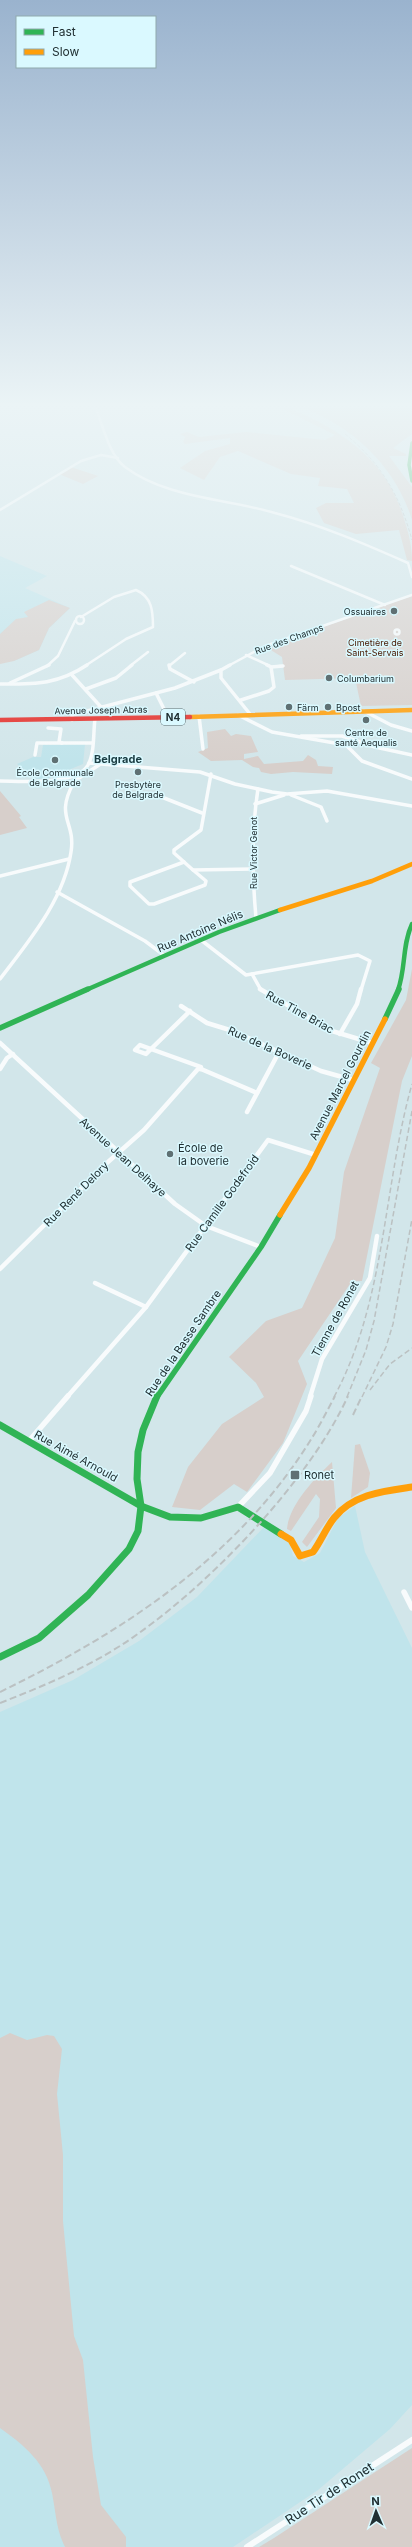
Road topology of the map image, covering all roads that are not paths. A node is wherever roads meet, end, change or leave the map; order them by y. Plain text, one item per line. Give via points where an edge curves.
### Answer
1 (318, 527) edge
2 (290, 566) dead end
3 (412, 577) edge
4 (412, 595) edge
5 (385, 604) junction
6 (81, 617) junction
7 (74, 621) junction
8 (81, 622) junction
9 (72, 628) junction
10 (148, 652) dead end
11 (186, 653) dead end
12 (246, 655) junction
13 (283, 666) dead end
14 (271, 667) junction
15 (221, 670) junction
16 (72, 676) junction
17 (194, 682) junction
18 (0, 684) edge
19 (8, 684) junction
20 (86, 689) junction
21 (156, 693) junction
22 (241, 700) junction
23 (101, 707) junction
24 (412, 710) edge
25 (364, 711) junction
26 (250, 714) junction
27 (238, 715) junction
28 (199, 716) junction
29 (168, 717) junction
30 (95, 719) junction
31 (0, 720) edge
32 (72, 720) junction
33 (48, 728) dead end
34 (412, 731) edge
35 (286, 736) junction
36 (65, 743) junction
37 (92, 743) junction
38 (203, 749) dead end
39 (35, 755) dead end
40 (412, 755) edge
41 (89, 763) junction
42 (98, 765) junction
43 (94, 768) junction
44 (210, 774) junction
45 (76, 779) junction
46 (412, 779) edge
47 (0, 781) edge
48 (65, 782) junction
49 (258, 790) junction
50 (66, 793) junction
51 (154, 794) dead end
52 (287, 794) junction
53 (255, 804) junction
54 (412, 806) edge
55 (202, 813) junction
56 (327, 821) dead end
57 (69, 859) junction
58 (184, 862) junction
59 (412, 864) edge
60 (252, 869) junction
61 (193, 870) junction
62 (0, 876) edge
63 (57, 892) junction
64 (256, 918) junction
65 (412, 924) edge
66 (201, 940) junction
67 (165, 956) junction
68 (252, 974) junction
69 (0, 979) edge
70 (180, 1006) dead end
71 (190, 1012) junction
72 (0, 1028) edge
73 (340, 1034) junction
74 (0, 1043) edge
75 (372, 1043) junction
76 (279, 1052) junction
77 (13, 1054) junction
78 (0, 1069) edge
79 (201, 1069) junction
80 (354, 1080) junction
81 (257, 1093) junction
82 (246, 1112) dead end
83 (118, 1153) junction
84 (316, 1155) junction
85 (206, 1226) junction
86 (377, 1236) dead end
87 (261, 1247) junction
88 (0, 1269) edge
89 (95, 1283) dead end
90 (146, 1307) junction
91 (0, 1424) edge
92 (29, 1441) junction
93 (412, 1487) edge
94 (141, 1506) junction
95 (238, 1507) junction
96 (404, 1592) dead end
97 (412, 1608) edge
98 (0, 1657) edge
99 (412, 2440) edge
100 (247, 2547) edge

1 - 3 street via 408,563
2 - 5 street
4 - 5 street, Rue des Champs
5 - 12 street, Rue des Champs
6 - 7 street
6 - 8 street via 85,620
6 - 16 street via 123,593 136,590 147,596 152,607 153,627 126,639
7 - 8 street
7 - 9 street
8 - 9 street
9 - 19 street via 56,661 44,669
10 - 20 street via 116,678
11 - 17 street via 169,666
12 - 14 street
12 - 15 street, Rue des Champs
13 - 14 street
14 - 22 street via 274,687
15 - 17 street, Rue des Champs
15 - 22 street via 221,678
16 - 19 street via 44,684
16 - 20 street
17 - 21 street, Rue des Champs
18 - 19 street
20 - 23 street
21 - 23 street, Rue des Champs
21 - 29 street
22 - 26 street
23 - 32 street, Rue des Champs via 72,715
24 - 25 street, N4
25 - 26 street, N4
25 - 34 street via 391,725
26 - 27 street, Avenue Joseph Abras / N4
27 - 28 street, Avenue Joseph Abras / N4
27 - 35 street via 266,730
28 - 29 street, Avenue Joseph Abras / N4
28 - 38 street
29 - 30 street, Avenue Joseph Abras / N4
30 - 32 street, Avenue Joseph Abras / N4
30 - 37 street
31 - 32 street, Avenue Joseph Abras / N4
33 - 36 street via 61,729 59,742
35 - 40 street via 342,736
35 - 46 street via 346,745 362,761
36 - 37 street
36 - 39 street via 37,744
37 - 41 street
41 - 42 street
41 - 43 street
41 - 45 street
42 - 43 street
42 - 44 street
43 - 45 street
44 - 49 street
44 - 55 street
45 - 48 street
45 - 48 street
45 - 50 street
47 - 48 street
48 - 50 street
49 - 52 street
49 - 53 street, Rue Victor Genot
50 - 57 street via 64,816 71,840
51 - 55 street
52 - 53 street
52 - 54 street via 327,791
52 - 56 street via 316,803 321,807
53 - 60 street, Rue Victor Genot via 252,824
55 - 58 street via 204,826 201,830 174,850
57 - 62 street
57 - 63 street
58 - 61 street
58 - 61 street via 130,882 130,886 149,904 154,904 205,885 206,881
59 - 64 street, Rue Antoine Nélis via 372,880
60 - 61 street
60 - 64 street, Rue Victor Genot
63 - 67 street via 145,941
63 - 69 street via 48,910
64 - 66 street, Rue Antoine Nélis
65 - 75 street, Avenue Marcel Gourdin via 405,938 405,964 400,984
66 - 67 street, Rue Antoine Nélis
66 - 68 street via 246,975
67 - 72 street, Rue Antoine Nélis
68 - 73 street, Rue Tine Briac via 260,990
68 - 73 street via 358,955 366,958 370,961 358,1004
70 - 71 street, Rue de la Boverie
71 - 76 street, Rue de la Boverie via 207,1023 233,1031
71 - 79 street via 179,1018 150,1048
73 - 75 street, Rue Tine Briac
74 - 77 street, Avenue Jean Delhaye
75 - 80 street, Avenue Marcel Gourdin
76 - 80 street, Rue de la Boverie via 321,1070
76 - 81 street
77 - 78 street
77 - 83 street, Avenue Jean Delhaye
79 - 81 street
79 - 83 street, Rue René Delory via 198,1069 144,1130
80 - 84 street, Avenue Marcel Gourdin
81 - 82 street
83 - 85 street, Avenue Jean Delhaye via 175,1204
83 - 88 street, Rue René Delory
84 - 85 street, Rue Camille Godefroid via 268,1140
84 - 87 street, Avenue Marcel Gourdin
85 - 87 street, Avenue Jean Delhaye
85 - 90 street, Rue Camille Godefroid
86 - 95 street, Tienne de Ronet via 370,1278 322,1359 306,1412 270,1473
87 - 94 street, Rue de la Basse Sambre via 156,1398 143,1430 138,1452 137,1479
89 - 90 street
90 - 92 street, Rue Camille Godefroid
91 - 92 street, Rue Aimé Arnould
92 - 94 street, Rue Aimé Arnould
93 - 95 street via 350,1502 334,1516 313,1552 306,1556 300,1556 294,1543 282,1534
94 - 95 street, Tienne de Ronet via 170,1517 184,1519 202,1518
94 - 98 street, Rue de la Basse Sambre via 138,1531 129,1549 88,1595 39,1638
96 - 97 street
99 - 100 street, Rue Tir de Ronet

